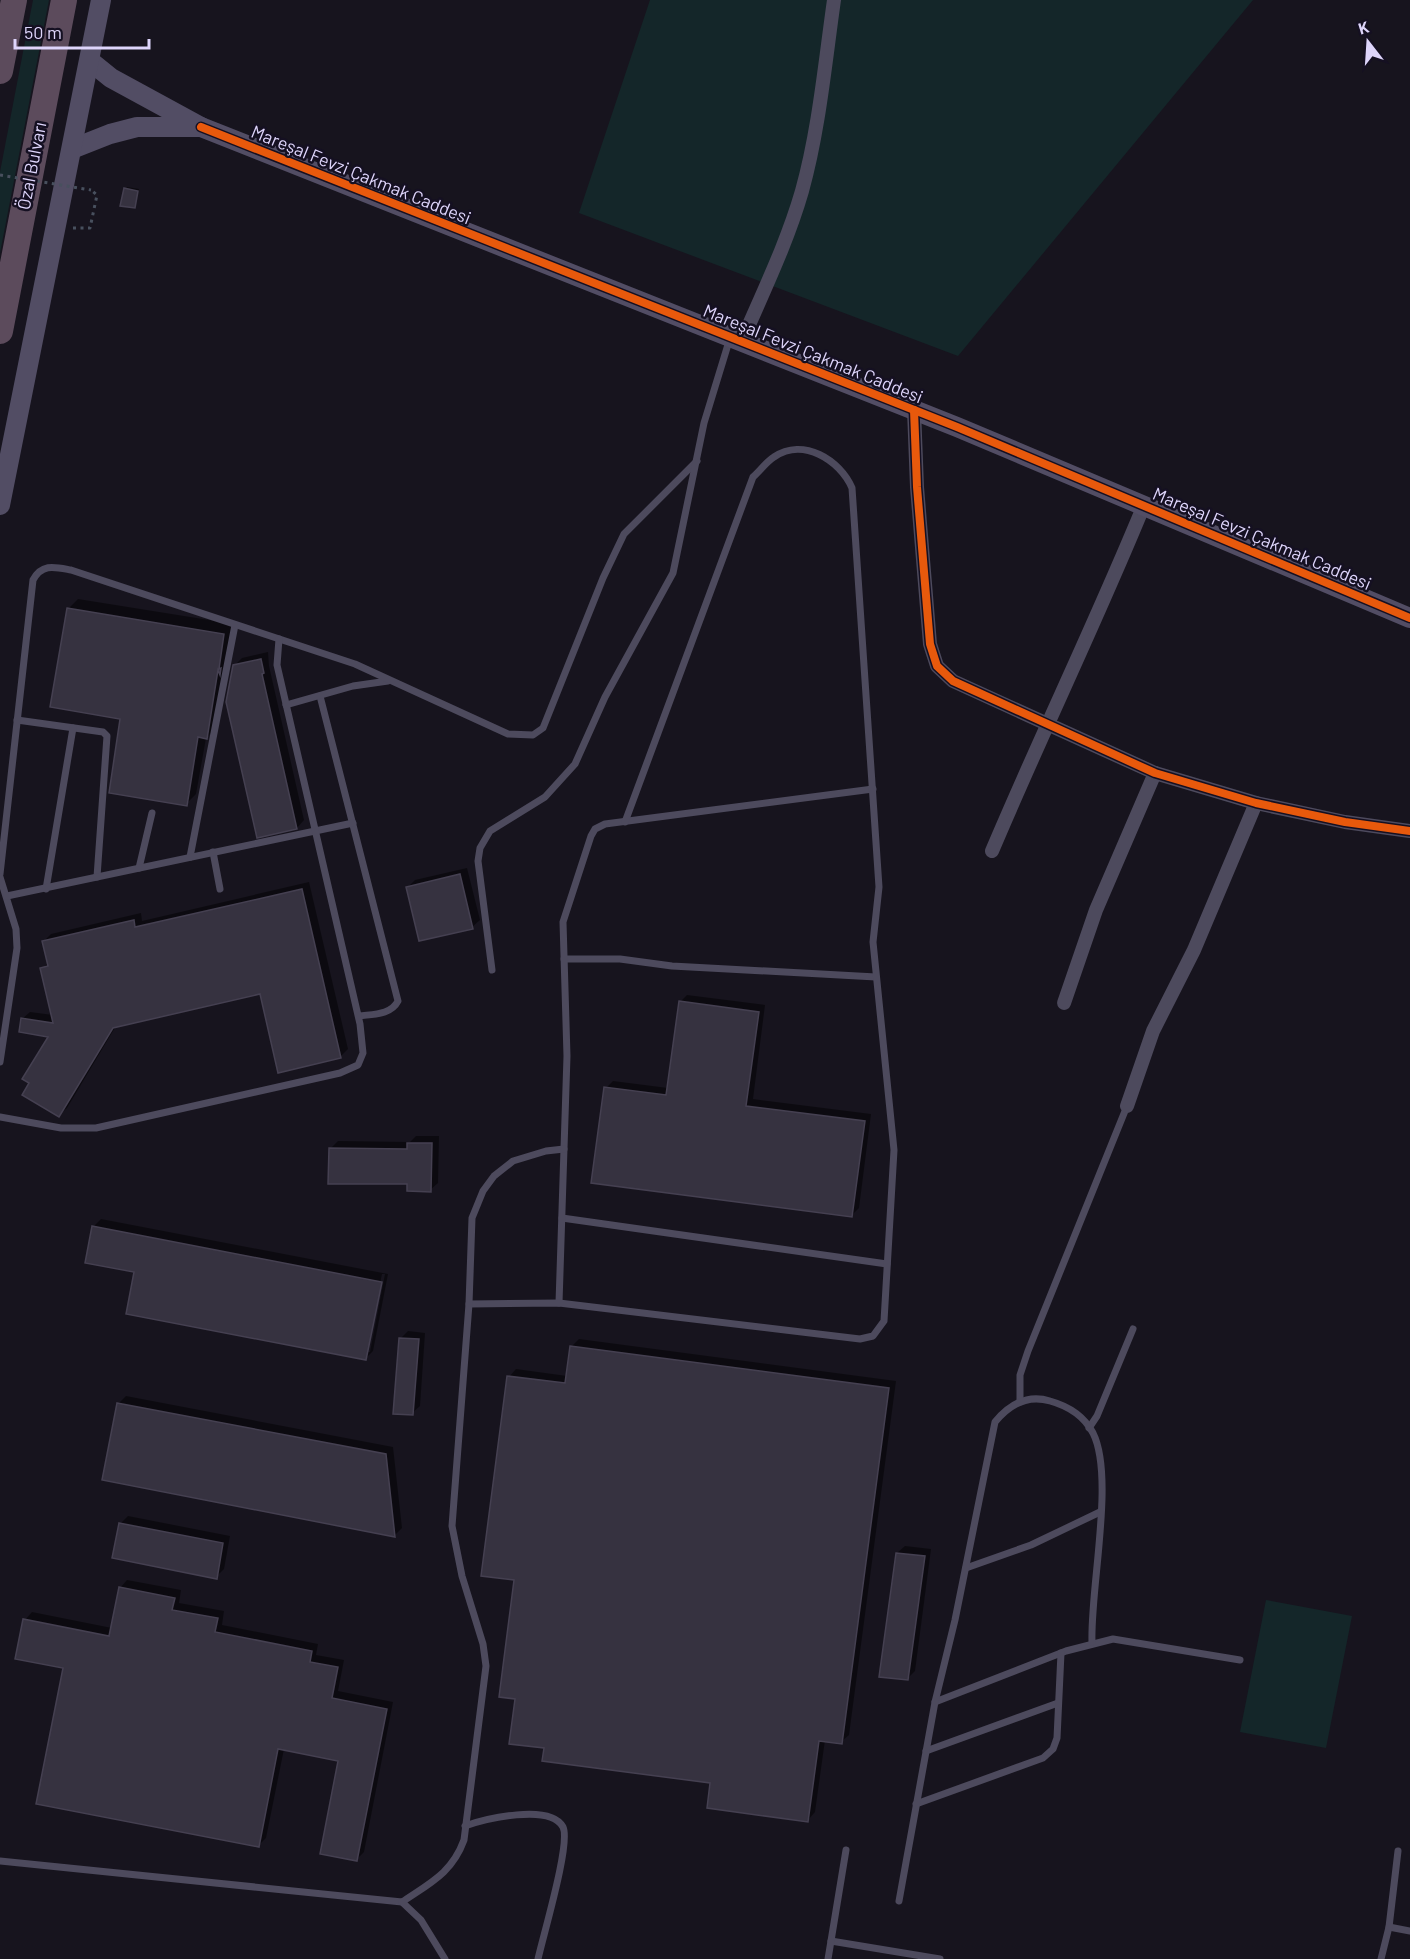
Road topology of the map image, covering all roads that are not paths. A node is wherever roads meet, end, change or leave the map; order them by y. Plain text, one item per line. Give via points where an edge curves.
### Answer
1 (14, 0) edge
2 (64, 0) edge
3 (101, 0) edge
4 (834, 0) edge
5 (90, 61) junction
6 (0, 71) edge
7 (201, 127) junction
8 (72, 149) junction
9 (0, 331) edge
10 (736, 339) junction
11 (914, 410) junction
12 (697, 461) junction
13 (0, 505) edge
14 (1144, 505) junction
15 (1410, 618) edge
16 (235, 625) junction
17 (279, 639) junction
18 (388, 681) junction
19 (320, 696) junction
20 (286, 705) junction
21 (17, 720) junction
22 (1045, 725) junction
23 (73, 728) junction
24 (1155, 773) junction
25 (873, 789) junction
26 (1256, 802) junction
27 (152, 813) dead end
28 (625, 822) junction
29 (353, 823) junction
30 (1410, 831) edge
31 (315, 832) junction
32 (992, 851) dead end
33 (213, 852) junction
34 (190, 856) junction
35 (139, 868) junction
36 (0, 876) edge
37 (97, 878) junction
38 (46, 889) junction
39 (220, 889) dead end
40 (5, 897) edge
41 (564, 959) junction
42 (492, 970) dead end
43 (876, 977) junction
44 (1064, 1003) dead end
45 (359, 1016) junction
46 (0, 1062) edge
47 (1127, 1106) joint
48 (0, 1118) edge
49 (564, 1149) junction
50 (562, 1218) junction
51 (887, 1264) junction
52 (559, 1303) junction
53 (469, 1304) junction
54 (1133, 1329) dead end
55 (1020, 1402) junction
56 (1089, 1428) junction
57 (1100, 1512) junction
58 (966, 1568) junction
59 (1092, 1642) junction
60 (1061, 1653) junction
61 (1240, 1660) dead end
62 (935, 1702) junction
63 (1058, 1703) junction
64 (926, 1751) junction
65 (916, 1804) junction
66 (465, 1826) junction
67 (846, 1850) dead end
68 (1398, 1851) dead end
69 (0, 1861) edge
70 (899, 1901) dead end
71 (402, 1902) junction
72 (1389, 1927) junction
73 (1410, 1931) edge
74 (831, 1941) junction
75 (445, 1959) edge
76 (538, 1959) edge
77 (828, 1959) edge
78 (940, 1959) edge
79 (1381, 1959) edge

1 - 6 highway
2 - 9 highway, Özal Bulvarı
3 - 5 street
4 - 10 street via 802,191 778,258
5 - 7 street, Mareşal Fevzi Çakmak Caddesi via 131,90
5 - 8 street
7 - 8 street via 137,127
7 - 10 street, Mareşal Fevzi Çakmak Caddesi
8 - 13 street
10 - 11 street, Mareşal Fevzi Çakmak Caddesi
10 - 12 lane via 704,423
11 - 14 street, Mareşal Fevzi Çakmak Caddesi
11 - 22 street via 930,644 935,660 953,681
12 - 18 lane via 624,534 543,728 533,735 508,734
12 - 42 lane via 673,573 605,697 574,764 545,796 490,831 480,848 478,861
14 - 15 street, Mareşal Fevzi Çakmak Caddesi
14 - 22 street
16 - 17 lane
16 - 21 lane via 71,570 44,568 33,580
16 - 34 lane
17 - 18 lane via 356,664
17 - 20 lane via 277,665
18 - 19 lane
19 - 20 lane
19 - 29 lane
20 - 31 lane
21 - 23 lane
21 - 36 lane
22 - 24 street
22 - 32 street
23 - 37 lane via 103,732 108,740
23 - 38 lane
24 - 26 street
24 - 44 street via 1101,898
25 - 28 lane
25 - 28 lane via 852,488 844,472 829,459 813,451 793,450 774,457 753,477
25 - 43 lane via 879,887 873,942
26 - 30 street via 1345,822
26 - 47 street via 1194,950 1153,1031
27 - 35 lane
28 - 41 lane via 605,824 591,836 563,922
29 - 31 lane
29 - 45 lane via 398,1001 387,1012
31 - 33 lane
31 - 45 lane
33 - 34 lane
33 - 39 lane
34 - 35 lane
35 - 37 lane
36 - 40 lane
37 - 38 lane
38 - 40 lane
40 - 46 lane via 16,929 17,948
41 - 43 lane via 620,959 672,966
41 - 49 lane
43 - 51 lane via 894,1150
45 - 48 lane via 363,1053 358,1065 340,1073 96,1128 60,1128
47 - 55 lane via 1028,1351 1020,1375
49 - 50 lane
49 - 53 lane via 513,1161 483,1191 472,1218
50 - 51 lane
50 - 52 lane
51 - 52 lane via 884,1321 873,1336 860,1339
52 - 53 lane
53 - 66 lane via 452,1526 486,1666
54 - 56 lane
55 - 56 lane via 1047,1400 1062,1405 1073,1410
55 - 58 lane via 1005,1410 995,1422
56 - 57 lane via 1099,1459
57 - 58 lane via 1031,1545
57 - 59 lane
58 - 62 lane
59 - 60 lane
59 - 61 lane via 1125,1639
60 - 62 lane
60 - 63 lane
62 - 64 lane
63 - 64 lane
63 - 65 lane via 1057,1738 1053,1749 1043,1758
64 - 65 lane
65 - 70 lane
66 - 71 lane via 458,1858 449,1869
66 - 76 lane via 514,1815 548,1816 562,1825 565,1835 560,1868
67 - 74 lane
68 - 72 lane
69 - 71 lane
71 - 75 lane via 421,1920
72 - 73 lane
72 - 79 lane
74 - 77 lane
74 - 78 lane

